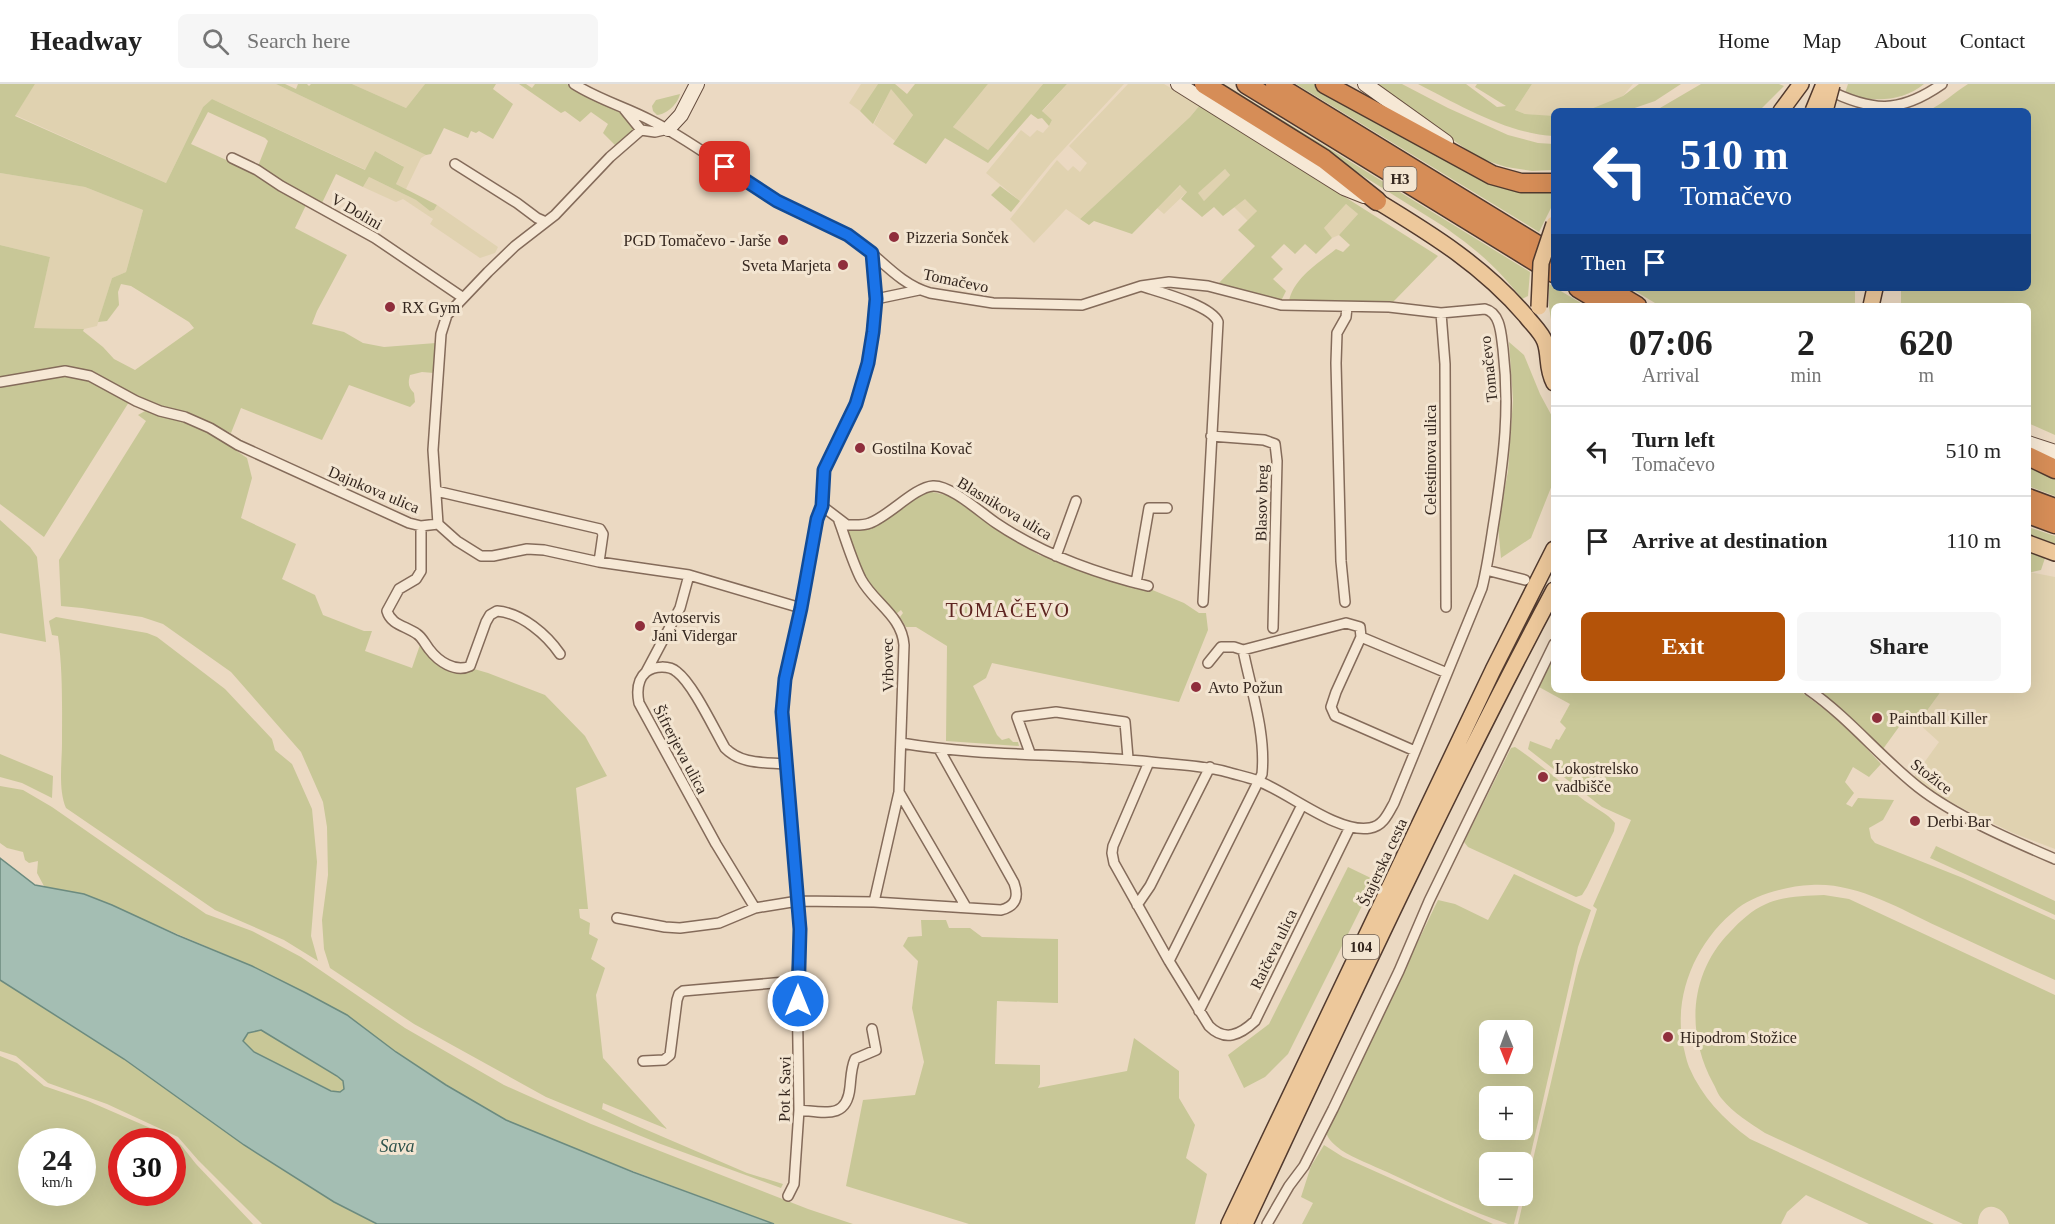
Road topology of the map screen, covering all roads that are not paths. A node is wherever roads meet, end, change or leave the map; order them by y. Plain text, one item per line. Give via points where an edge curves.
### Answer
1 (574, 84) edge
2 (1178, 84) edge
3 (1204, 84) edge
4 (1246, 84) edge
5 (1275, 84) edge
6 (1325, 84) edge
7 (1365, 84) edge
8 (1801, 84) edge
9 (1816, 84) edge
10 (1824, 84) edge
11 (1833, 84) edge
12 (1942, 84) edge
13 (693, 90) edge
14 (1785, 106) edge
15 (1814, 108) edge
16 (1826, 108) edge
17 (624, 109) junction
18 (668, 129) junction
19 (641, 130) junction
20 (232, 158) dead end
21 (455, 164) dead end
22 (1551, 174) edge
23 (1551, 183) edge
24 (1377, 201) junction
25 (546, 222) junction
26 (1551, 233) edge
27 (872, 253) junction
28 (1551, 253) edge
29 (1551, 271) edge
30 (1141, 286) junction
31 (920, 290) junction
32 (1583, 291) edge
33 (1612, 291) edge
34 (462, 297) junction
35 (876, 299) junction
36 (1603, 303) edge
37 (1632, 303) edge
38 (1347, 307) junction
39 (1441, 313) junction
40 (1545, 342) junction
41 (1551, 353) edge
42 (1551, 376) edge
43 (0, 382) edge
44 (1211, 436) junction
45 (2031, 444) edge
46 (2055, 452) edge
47 (2031, 457) edge
48 (2055, 469) edge
49 (436, 491) junction
50 (2031, 499) edge
51 (1076, 501) dead end
52 (822, 506) junction
53 (1167, 508) dead end
54 (2055, 508) edge
55 (2031, 515) edge
56 (839, 521) junction
57 (438, 524) junction
58 (2055, 524) edge
59 (421, 526) junction
60 (2031, 544) edge
61 (2055, 553) edge
62 (1551, 555) edge
63 (1056, 556) junction
64 (599, 562) junction
65 (1486, 570) junction
66 (688, 575) junction
67 (1525, 580) dead end
68 (1136, 583) junction
69 (1148, 586) dead end
70 (1551, 596) edge
71 (1203, 602) dead end
72 (1345, 602) dead end
73 (1446, 607) dead end
74 (801, 608) junction
75 (1273, 628) dead end
76 (1360, 637) junction
77 (1243, 650) junction
78 (1551, 650) edge
79 (560, 654) dead end
80 (1208, 663) dead end
81 (646, 672) junction
82 (1448, 673) junction
83 (1813, 693) edge
84 (901, 743) junction
85 (939, 749) junction
86 (1414, 751) junction
87 (1030, 753) junction
88 (1128, 759) junction
89 (1149, 762) junction
90 (787, 764) junction
91 (1210, 767) junction
92 (1259, 782) junction
93 (899, 792) junction
94 (1302, 805) junction
95 (1350, 827) junction
96 (2055, 859) edge
97 (798, 901) junction
98 (874, 902) junction
99 (1137, 906) junction
100 (966, 907) junction
101 (755, 908) junction
102 (617, 918) dead end
103 (1169, 961) junction
104 (797, 981) junction
105 (1199, 1011) junction
106 (872, 1029) dead end
107 (643, 1061) dead end
108 (799, 1110) junction
109 (788, 1196) dead end
110 (1229, 1224) edge
111 (1245, 1224) edge
112 (1267, 1224) edge

1 - 17 street, Tomačevo
2 - 24 street via 1344,188
3 - 24 highway via 1324,159
4 - 29 highway, H3
5 - 28 highway, H3
6 - 23 highway via 1492,175 1521,183
7 - 22 street via 1476,160 1512,173
8 - 14 main road
9 - 12 street via 1852,102 1875,107 1912,101
10 - 15 main road, bridge
11 - 16 main road, bridge
13 - 18 street via 668,118
17 - 18 street, Tomačevo
17 - 19 street
18 - 19 street
18 - 27 street, Tomačevo via 777,201 848,235
19 - 25 street
20 - 34 street, V Dolini via 375,238
21 - 25 street
24 - 40 main road via 1484,273 1521,310
25 - 34 street
26 - 40 main road, bridge via 1541,263 1539,307
27 - 31 street, Tomačevo via 894,274
27 - 35 street, Pot k Savi
30 - 31 street, Tomačevo via 1071,306 993,303
30 - 38 street, Tomačevo via 1183,282 1281,305
30 - 44 street via 1196,306 1216,318 1219,330
31 - 35 street
32 - 36 highway
33 - 37 highway
34 - 49 street via 447,315 441,331 433,450
35 - 52 street, Pot k Savi via 863,384 824,470
38 - 39 street, Tomačevo
38 - 72 street via 1337,333 1336,363
39 - 65 street, Tomačevo via 1489,310 1500,330 1507,416
39 - 73 street, Celestinova ulica via 1445,364
40 - 41 main road
40 - 42 main road
43 - 59 street, Dajnkova ulica via 65,371 90,376 136,401 185,417 238,445
44 - 71 street
44 - 75 street, Blasov breg via 1275,444
45 - 46 street
47 - 48 highway
49 - 57 street
49 - 64 street, Dajnkova ulica via 600,529 603,534
50 - 54 highway
51 - 63 street
52 - 56 street
52 - 74 street, Pot k Savi
53 - 68 street via 1149,508
55 - 58 highway
56 - 63 street, Blasnikova ulica via 847,525 870,523 936,485
56 - 84 street, Vrbovec via 861,579 895,618 903,636
57 - 59 street, Dajnkova ulica
57 - 64 street, Dajnkova ulica via 481,556 535,549
59 - 79 street via 421,571 394,596 387,611 391,619 416,634 442,661 459,669 470,666 486,621 497,610 535,628
60 - 61 main road
62 - 110 main road, Štajerska cesta / 104
63 - 68 street, Blasnikova ulica
64 - 66 street, Dajnkova ulica
65 - 67 street
65 - 82 street
66 - 74 street, Dajnkova ulica
66 - 81 street via 680,609
68 - 69 street, Blasnikova ulica
70 - 111 main road, Štajerska cesta / 104 via 1403,889
74 - 90 street, Pot k Savi via 782,712
76 - 77 street via 1360,627 1346,623
76 - 82 street
76 - 86 street via 1336,692 1332,712
77 - 80 street via 1221,647
77 - 92 street via 1263,759
78 - 112 street via 1319,1137
81 - 90 street via 667,667 678,672 735,758
81 - 101 street, Šifrerjeva ulica via 638,687 639,703
82 - 86 street
83 - 96 street, Stožice via 1941,804
84 - 85 street
84 - 93 street, Vrbovec
85 - 87 street
85 - 100 street via 1016,889 1015,903 1008,908
86 - 95 street via 1384,820 1372,828
87 - 88 street
87 - 88 street via 1017,717 1056,712 1125,722
88 - 89 street
89 - 91 street
89 - 99 street, Raičeva ulica via 1112,853
90 - 97 street, Pot k Savi
91 - 92 street
91 - 99 street
92 - 94 street
92 - 103 street
93 - 98 street, Vrbovec
93 - 100 street
94 - 95 street
94 - 105 street
95 - 105 street, Raičeva ulica via 1255,1021 1244,1030 1223,1035 1209,1026
97 - 98 street
97 - 101 street
97 - 104 street, Pot k Savi
98 - 100 street
99 - 103 street, Raičeva ulica
101 - 102 street via 719,923 680,928
103 - 105 street, Raičeva ulica
104 - 107 street via 679,994 670,1055 664,1060
104 - 108 street, Pot k Savi
106 - 108 street via 876,1050 855,1059 844,1107 834,1112
108 - 109 street, Pot k Savi via 794,1184

